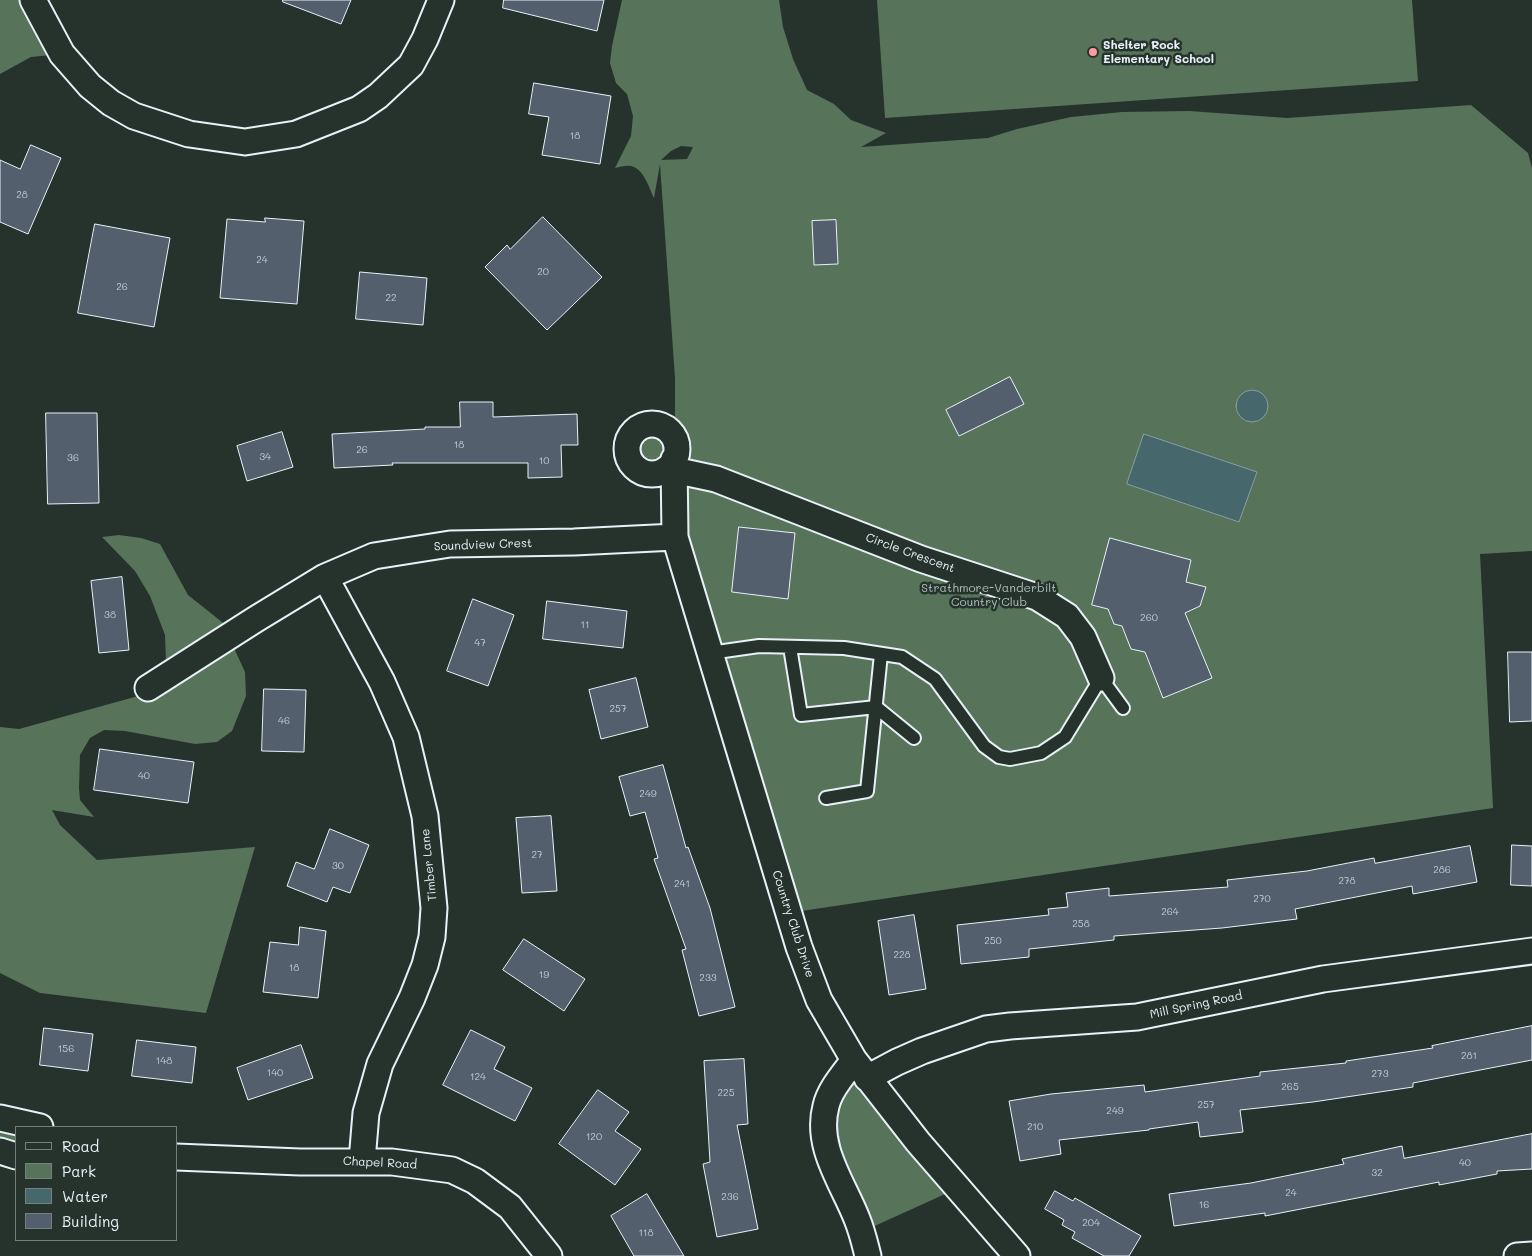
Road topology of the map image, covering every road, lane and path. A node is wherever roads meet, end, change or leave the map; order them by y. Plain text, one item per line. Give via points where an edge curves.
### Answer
1 (33, 0) edge
2 (441, 0) edge
3 (675, 537) junction
4 (325, 577) junction
5 (790, 647) junction
6 (710, 653) junction
7 (881, 654) junction
8 (1101, 678) junction
9 (148, 688) dead end
10 (876, 707) junction
11 (1124, 708) dead end
12 (914, 738) dead end
13 (826, 798) dead end
14 (1532, 951) edge
15 (861, 1069) junction
16 (0, 1118) edge
17 (36, 1126) edge
18 (0, 1151) edge
19 (15, 1156) edge
20 (178, 1157) edge
21 (362, 1161) junction
22 (1532, 1255) edge
23 (549, 1256) edge
24 (868, 1256) edge
25 (1017, 1256) edge
26 (1517, 1256) edge

1 - 2 street via 62,54 90,86 112,103 134,116 189,134 245,142 296,134 359,109 378,96 411,65
3 - 4 street, Soundview Crest via 450,544 374,556
3 - 6 street, Country Club Drive
3 - 8 street, Circle Crescent via 674,464 921,558 1037,597 1067,616 1082,638
4 - 9 street, Soundview Crest
4 - 21 street, Timber Lane via 382,682 406,738 425,816 434,908 432,937 425,965 380,1064 366,1114
5 - 6 lane via 759,646
5 - 7 lane via 844,648
5 - 10 lane via 801,715
6 - 15 street, Country Club Drive via 799,947 819,1000
7 - 8 lane via 902,657 935,679 984,746 999,757 1010,759 1041,753 1065,738
7 - 10 lane
8 - 11 lane
10 - 12 lane
10 - 13 lane via 867,791
14 - 15 street, Mill Spring Road via 1324,979 1137,1017 986,1029 897,1062
15 - 24 street, Mill Spring Road via 834,1088 826,1105 823,1123 827,1151 857,1219
15 - 25 street, Country Club Drive via 918,1142
16 - 17 street
18 - 19 street
20 - 21 street, Chapel Road
21 - 23 street, Chapel Road via 452,1170 476,1181 510,1207
22 - 26 street

